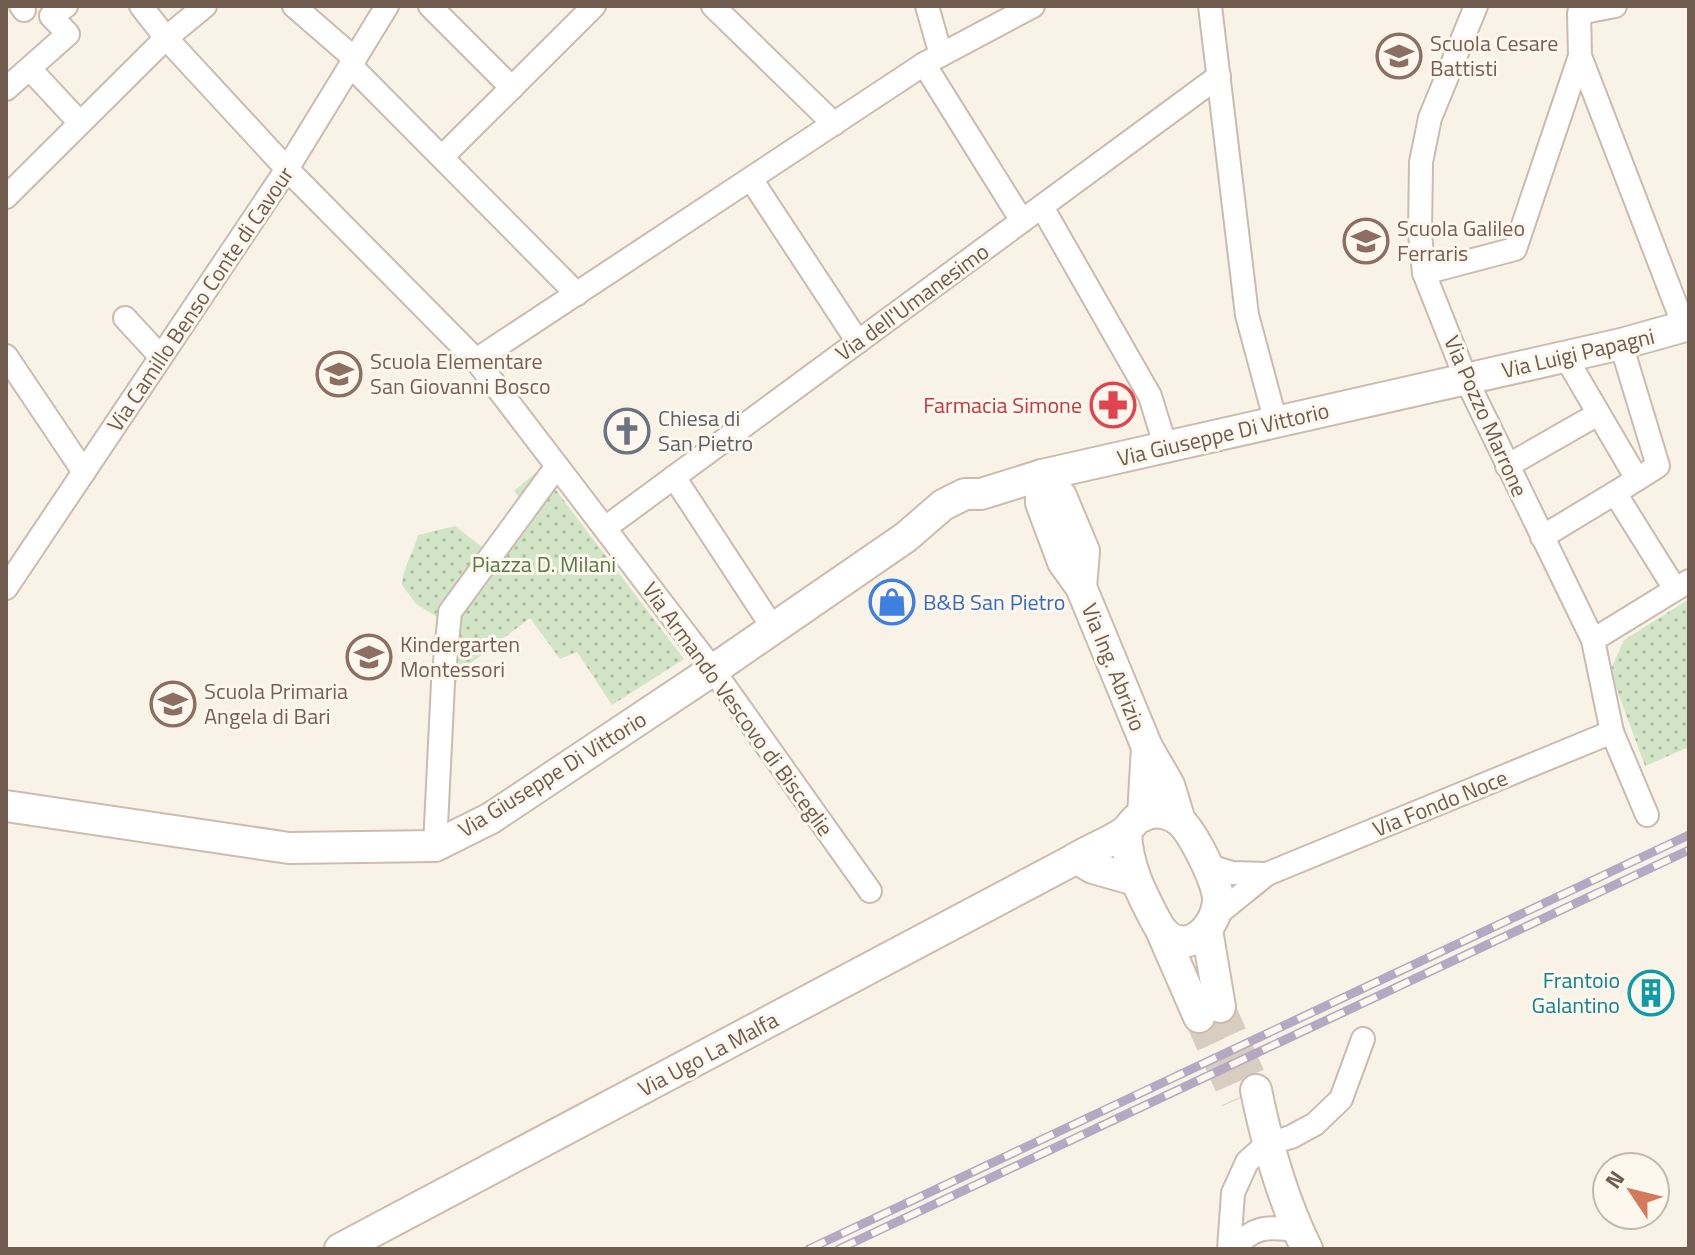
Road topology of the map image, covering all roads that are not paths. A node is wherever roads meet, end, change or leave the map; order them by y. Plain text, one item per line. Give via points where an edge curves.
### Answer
1 (66, 6) edge
2 (141, 6) edge
3 (205, 6) edge
4 (294, 6) edge
5 (387, 6) edge
6 (430, 6) edge
7 (713, 6) edge
8 (927, 6) edge
9 (1033, 6) edge
10 (1210, 6) edge
11 (1476, 6) edge
12 (1615, 6) edge
13 (583, 9) edge
14 (997, 15) edge
15 (166, 38) junction
16 (1580, 56) junction
17 (932, 60) junction
18 (353, 62) junction
19 (30, 69) junction
20 (1219, 76) junction
21 (512, 88) junction
22 (6, 89) edge
23 (80, 123) junction
24 (834, 124) junction
25 (442, 157) junction
26 (287, 169) junction
27 (751, 179) junction
28 (8, 191) edge
29 (1042, 207) junction
30 (1022, 221) junction
31 (1424, 273) junction
32 (577, 294) junction
33 (125, 318) dead end
34 (1687, 326) edge
35 (858, 342) junction
36 (1621, 344) junction
37 (6, 356) edge
38 (1565, 356) junction
39 (161, 357) junction
40 (476, 360) junction
41 (1466, 379) junction
42 (1598, 414) junction
43 (1276, 423) junction
44 (1166, 448) junction
45 (557, 466) junction
46 (1507, 466) junction
47 (84, 472) junction
48 (1042, 475) junction
49 (674, 477) junction
50 (1637, 479) junction
51 (1615, 493) junction
52 (605, 528) junction
53 (1542, 537) junction
54 (1682, 585) edge
55 (6, 588) edge
56 (773, 628) junction
57 (1593, 640) junction
58 (713, 670) junction
59 (1612, 732) junction
60 (1147, 747) junction
61 (6, 806) edge
62 (1647, 815) dead end
63 (1180, 821) junction
64 (1134, 824) junction
65 (435, 846) junction
66 (1076, 858) junction
67 (1206, 865) junction
68 (1267, 874) junction
69 (1135, 880) junction
70 (870, 891) dead end
71 (1210, 923) junction
72 (1161, 930) junction
73 (1363, 1039) dead end
74 (1246, 1095) tunnel mouth
75 (1267, 1144) junction
76 (1302, 1240) edge
77 (340, 1249) edge
78 (1231, 1249) edge

1 - 19 street via 51,16 68,34
2 - 15 street, Via Armando Vescovo di Bisceglie
3 - 15 street
4 - 18 street
5 - 18 street, Via Camillo Benso Conte di Cavour
6 - 21 street
7 - 24 street
8 - 17 street
9 - 14 street
10 - 20 street
11 - 31 street, Via Pozzo Marrone via 1430,118 1421,162
12 - 16 street via 1579,13
13 - 21 street
14 - 17 street
15 - 23 street
15 - 26 street, Via Armando Vescovo di Bisceglie
16 - 31 street via 1515,249
16 - 34 street
17 - 24 street
17 - 30 street
18 - 25 street
18 - 26 street, Via Camillo Benso Conte di Cavour
19 - 22 street
19 - 23 street
20 - 29 street, Via dell'Umanesimo
20 - 43 street via 1247,315
21 - 25 street
23 - 28 street
24 - 27 street
25 - 32 street
26 - 39 street, Via Camillo Benso Conte di Cavour
26 - 40 street, Via Armando Vescovo di Bisceglie
27 - 32 street
27 - 35 street
29 - 30 street, Via dell'Umanesimo
29 - 44 street via 1150,396
30 - 35 street, Via dell'Umanesimo
31 - 41 street, Via Pozzo Marrone
32 - 40 street
33 - 39 street
34 - 36 street, Via Luigi Papagni
35 - 49 street, Via dell'Umanesimo
36 - 38 street, Via Luigi Papagni
36 - 50 street via 1658,466
37 - 47 street
38 - 41 street, Via Luigi Papagni
38 - 42 street
39 - 47 street, Via Camillo Benso Conte di Cavour
40 - 45 street, Via Armando Vescovo di Bisceglie
41 - 43 street, Via Giuseppe Di Vittorio
41 - 46 street, Via Pozzo Marrone
42 - 46 street
42 - 50 street
43 - 44 street, Via Giuseppe Di Vittorio
44 - 48 street, Via Giuseppe Di Vittorio
45 - 52 street, Via Armando Vescovo di Bisceglie
45 - 65 street via 450,612
46 - 53 street, Via Pozzo Marrone
47 - 55 street, Via Camillo Benso Conte di Cavour
48 - 56 street, Via Giuseppe Di Vittorio via 981,494 953,520 906,537
48 - 60 street, Via Ing. Abrizio via 1061,496 1084,551 1081,587
49 - 52 street, Via dell'Umanesimo
49 - 56 street
50 - 51 street
51 - 53 street
51 - 54 street
52 - 58 street, Via Armando Vescovo di Bisceglie
53 - 57 street, Via Pozzo Marrone
54 - 57 street
56 - 58 street, Via Giuseppe Di Vittorio
57 - 59 street, Via Pozzo Marrone
58 - 65 street, Via Giuseppe Di Vittorio via 491,818
58 - 70 street, Via Armando Vescovo di Bisceglie
59 - 62 street, Via Pozzo Marrone
59 - 68 street, Via Fondo Noce
60 - 63 street, Via Ing. Abrizio via 1169,785
60 - 64 street, Via Ing. Abrizio
61 - 65 street, Via Giuseppe Di Vittorio via 289,848
63 - 64 street via 1163,813
63 - 67 street, Via Ing. Abrizio
64 - 66 street, Via Ugo La Malfa
64 - 69 street, Via Ing. Abrizio via 1127,854
66 - 69 street
66 - 77 street, Via Ugo La Malfa
67 - 68 street, Via Fondo Noce via 1232,873
67 - 71 street, Via Ing. Abrizio via 1218,889
68 - 71 street, Via Fondo Noce
69 - 72 street, Via Ing. Abrizio
71 - 72 street via 1187,942
71 - 72 street via 1210,1012
73 - 75 street via 1341,1099 1315,1124
74 - 75 street
75 - 76 street
75 - 78 street via 1247,1162 1233,1193
76 - 78 street via 1270,1227 1247,1234

